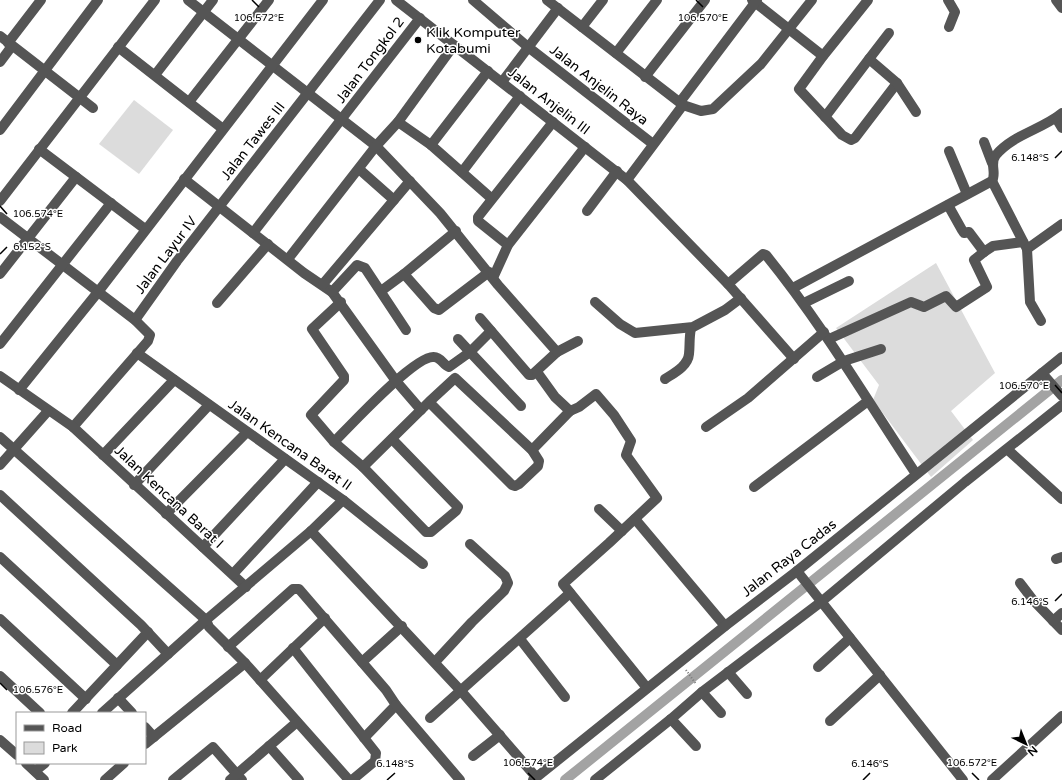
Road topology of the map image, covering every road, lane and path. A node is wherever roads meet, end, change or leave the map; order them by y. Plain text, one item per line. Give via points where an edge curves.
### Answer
1 (42, 0) edge
2 (98, 0) edge
3 (155, 0) edge
4 (188, 0) edge
5 (213, 0) edge
6 (269, 0) edge
7 (323, 0) edge
8 (380, 0) edge
9 (396, 0) edge
10 (473, 0) edge
11 (548, 0) edge
12 (603, 0) edge
13 (657, 0) edge
14 (705, 0) edge
15 (812, 0) edge
16 (868, 0) edge
17 (948, 0) edge
18 (1056, 0) edge
19 (755, 1) edge
20 (558, 8) junction
21 (1062, 8) edge
22 (203, 12) junction
23 (420, 18) junction
24 (582, 27) junction
25 (949, 28) dead end
26 (789, 30) junction
27 (889, 33) dead end
28 (238, 39) junction
29 (7, 42) edge
30 (454, 45) junction
31 (118, 47) junction
32 (528, 47) junction
33 (616, 53) junction
34 (823, 56) junction
35 (869, 60) junction
36 (0, 62) edge
37 (273, 66) junction
38 (44, 70) junction
39 (488, 71) junction
40 (155, 75) junction
41 (645, 77) junction
42 (502, 82) junction
43 (898, 83) junction
44 (308, 94) junction
45 (520, 96) junction
46 (79, 98) junction
47 (189, 102) junction
48 (681, 104) junction
49 (92, 108) dead end
50 (916, 112) dead end
51 (1059, 115) edge
52 (825, 117) junction
53 (343, 120) junction
54 (398, 122) junction
55 (553, 122) junction
56 (1062, 128) edge
57 (223, 129) junction
58 (0, 130) edge
59 (984, 142) dead end
60 (653, 144) junction
61 (431, 145) junction
62 (376, 146) junction
63 (585, 147) junction
64 (39, 149) junction
65 (949, 151) dead end
66 (992, 163) junction
67 (359, 169) junction
68 (617, 171) junction
69 (462, 172) junction
70 (76, 177) junction
71 (184, 179) junction
72 (627, 180) junction
73 (410, 181) junction
74 (992, 181) junction
75 (967, 194) junction
76 (491, 198) junction
77 (394, 200) junction
78 (0, 201) edge
79 (111, 203) junction
80 (948, 205) junction
81 (219, 206) junction
82 (587, 211) dead end
83 (0, 217) edge
84 (1062, 224) edge
85 (145, 229) junction
86 (456, 231) junction
87 (254, 233) junction
88 (28, 238) junction
89 (268, 244) junction
90 (508, 245) junction
91 (1025, 245) junction
92 (984, 252) junction
93 (288, 259) junction
94 (63, 265) junction
95 (0, 274) edge
96 (404, 274) junction
97 (491, 275) junction
98 (849, 281) dead end
99 (323, 284) junction
100 (728, 284) junction
101 (793, 288) junction
102 (381, 291) junction
103 (98, 292) junction
104 (332, 292) junction
105 (741, 298) junction
106 (341, 302) junction
107 (595, 302) dead end
108 (217, 303) dead end
109 (804, 303) junction
110 (480, 318) dead end
111 (135, 320) junction
112 (1041, 321) dead end
113 (691, 328) junction
114 (406, 330) dead end
115 (491, 331) junction
116 (827, 335) junction
117 (458, 338) dead end
118 (578, 341) dead end
119 (0, 344) edge
120 (881, 349) dead end
121 (470, 352) junction
122 (557, 352) junction
123 (138, 353) junction
124 (1062, 357) edge
125 (794, 359) junction
126 (844, 361) junction
127 (537, 372) junction
128 (0, 376) edge
129 (1044, 376) junction
130 (817, 377) dead end
131 (665, 379) dead end
132 (174, 380) junction
133 (396, 381) junction
134 (19, 390) junction
135 (1062, 395) edge
136 (868, 401) junction
137 (429, 402) junction
138 (209, 405) junction
139 (1062, 405) edge
140 (521, 406) dead end
141 (421, 410) junction
142 (48, 411) junction
143 (570, 411) junction
144 (73, 427) junction
145 (706, 427) dead end
146 (247, 432) junction
147 (0, 437) edge
148 (392, 439) junction
149 (334, 442) junction
150 (15, 449) junction
151 (532, 450) junction
152 (1008, 450) junction
153 (103, 455) junction
154 (286, 459) junction
155 (0, 465) edge
156 (363, 467) junction
157 (916, 474) junction
158 (318, 482) junction
159 (134, 485) junction
160 (754, 486) dead end
161 (1062, 499) edge
162 (2, 500) edge
163 (343, 500) junction
164 (599, 510) dead end
165 (166, 514) junction
166 (635, 519) junction
167 (311, 531) junction
168 (622, 532) junction
169 (470, 544) dead end
170 (203, 546) junction
171 (0, 557) edge
172 (423, 564) dead end
173 (798, 573) junction
174 (233, 574) junction
175 (1020, 583) dead end
176 (246, 587) junction
177 (570, 593) junction
178 (820, 601) junction
179 (1062, 613) edge
180 (325, 618) junction
181 (0, 619) edge
182 (206, 620) junction
183 (1053, 621) junction
184 (402, 626) junction
185 (725, 626) junction
186 (1062, 630) edge
187 (148, 632) junction
188 (850, 638) junction
189 (520, 639) junction
190 (228, 647) junction
191 (293, 648) junction
192 (168, 654) junction
193 (362, 662) junction
194 (435, 662) junction
195 (245, 663) junction
196 (117, 665) junction
197 (818, 667) dead end
198 (685, 669) dead end
199 (728, 672) junction
200 (880, 675) junction
201 (0, 676) edge
202 (260, 680) junction
203 (647, 688) junction
204 (700, 689) junction
205 (461, 691) junction
206 (747, 694) dead end
207 (565, 697) dead end
208 (118, 698) junction
209 (86, 699) junction
210 (396, 705) junction
211 (39, 712) edge
212 (73, 712) edge
213 (103, 712) edge
214 (131, 712) edge
215 (720, 713) dead end
216 (1062, 716) edge
217 (430, 718) dead end
218 (671, 719) junction
219 (830, 721) dead end
220 (297, 722) junction
221 (146, 728) edge
222 (500, 735) junction
223 (154, 737) junction
224 (364, 738) junction
225 (0, 740) edge
226 (146, 743) edge
227 (269, 746) junction
228 (696, 746) dead end
229 (16, 754) edge
230 (473, 756) dead end
231 (27, 764) edge
232 (45, 764) edge
233 (123, 764) edge
234 (40, 777) edge
235 (236, 778) edge
236 (535, 779) edge
237 (105, 780) edge
238 (173, 780) edge
239 (298, 780) edge
240 (350, 780) edge
241 (460, 780) edge
242 (595, 780) edge
243 (963, 780) edge
244 (992, 780) edge

1 - 29 street
2 - 38 street
3 - 31 street
4 - 22 street
5 - 22 street
6 - 28 street
7 - 37 street
8 - 44 street, Jalan Tawes III
9 - 23 street, Jalan Anjelin III
10 - 32 street, Jalan Anjelin Raya
11 - 20 street
12 - 24 street
13 - 33 street
14 - 41 street
15 - 26 street
16 - 34 street
17 - 25 street via 955,12
18 - 21 street
19 - 26 street
19 - 48 street
20 - 24 street
20 - 32 street
22 - 28 street
22 - 40 street
23 - 30 street, Jalan Anjelin III
23 - 53 street, Jalan Tongkol 2
24 - 33 street
26 - 34 street
26 - 48 street via 762,64 713,109 701,111
27 - 35 street
28 - 37 street
28 - 47 street
29 - 36 street
29 - 38 street
30 - 39 street, Jalan Anjelin III
30 - 54 street
31 - 40 street
31 - 46 street
32 - 42 street
32 - 60 street, Jalan Anjelin Raya
33 - 41 street
34 - 52 street via 799,90
35 - 43 street
35 - 52 street
37 - 44 street
37 - 57 street
38 - 46 street
38 - 58 street
39 - 42 street, Jalan Anjelin III
39 - 61 street
40 - 47 street
41 - 48 street
42 - 45 street, Jalan Anjelin III
43 - 50 street
43 - 52 street via 851,140 842,135
44 - 53 street
44 - 81 street, Jalan Tawes III
45 - 55 street, Jalan Anjelin III
45 - 69 street
46 - 49 street
46 - 64 street
47 - 57 street
48 - 60 street
51 - 56 street
51 - 66 street via 1007,145 996,155
53 - 62 street
53 - 87 street, Jalan Tongkol 2
54 - 61 street
54 - 62 street
55 - 63 street, Jalan Anjelin III
55 - 76 street
57 - 71 street
59 - 66 street
60 - 72 street
61 - 69 street
62 - 67 street
62 - 73 street
63 - 68 street, Jalan Anjelin III
63 - 90 street
64 - 70 street
64 - 78 street
65 - 75 street
66 - 74 street
67 - 77 street
67 - 93 street
68 - 72 street, Jalan Anjelin III
68 - 82 street
69 - 76 street
70 - 79 street
70 - 88 street
71 - 81 street
71 - 85 street
72 - 100 street, Jalan Anjelin III
73 - 77 street
73 - 86 street
74 - 75 street
74 - 91 street
75 - 80 street
76 - 90 street via 477,219
77 - 99 street
79 - 85 street
79 - 94 street
80 - 92 street via 962,230 969,232
80 - 101 street
81 - 87 street
81 - 111 street, Jalan Layur IV
83 - 88 street
84 - 91 street
85 - 103 street
86 - 96 street
86 - 97 street
87 - 89 street
88 - 94 street
88 - 95 street
89 - 93 street
89 - 108 street
90 - 97 street
91 - 92 street via 993,246
91 - 112 street via 1030,302
92 - 116 street via 974,260 987,287 956,307 946,296 924,307 911,302
93 - 99 street via 304,273
94 - 103 street
94 - 119 street
96 - 97 street via 434,308 439,310
96 - 102 street
97 - 122 street
98 - 109 street
99 - 104 street
100 - 101 street via 763,254
100 - 105 street, Jalan Anjelin III
101 - 109 street
102 - 104 street via 365,268 357,265
102 - 114 street
103 - 111 street
103 - 134 street
104 - 106 street
105 - 113 street via 725,310
105 - 125 street, Jalan Anjelin III
106 - 133 street
106 - 149 street via 312,329 344,376 342,383 311,414
107 - 113 street via 620,324 635,333
109 - 116 street
110 - 115 street
111 - 123 street via 150,335
113 - 131 street via 689,355 684,365
115 - 121 street
115 - 127 street via 529,375
116 - 125 street
116 - 126 street
117 - 121 street
118 - 122 street
120 - 126 street
121 - 133 street via 449,367 438,358 427,358
121 - 140 street
122 - 127 street
123 - 132 street, Jalan Kencana Barat II
123 - 144 street
124 - 129 street, Jalan Raya Cadas
125 - 145 street via 748,398
126 - 130 street
126 - 136 street
127 - 143 street via 555,397
128 - 134 street, Jalan Kencana Barat I
129 - 135 street
129 - 157 street, Jalan Raya Cadas
132 - 138 street, Jalan Kencana Barat II
132 - 153 street
133 - 141 street
133 - 149 street
134 - 142 street, Jalan Kencana Barat I
136 - 157 street
136 - 160 street
137 - 141 street
137 - 151 street via 452,380 458,379
137 - 151 street via 515,486 538,466 540,461
138 - 146 street, Jalan Kencana Barat II
138 - 159 street
139 - 152 street
141 - 148 street
142 - 144 street, Jalan Kencana Barat I
142 - 150 street
143 - 151 street
143 - 166 street via 598,394 631,441 626,455 657,498
144 - 153 street, Jalan Kencana Barat I
146 - 154 street, Jalan Kencana Barat II
146 - 165 street
147 - 150 street
148 - 156 street
148 - 156 street via 458,507 456,511 435,530 426,532
149 - 156 street
150 - 155 street
150 - 182 street
152 - 161 street
152 - 178 street
153 - 159 street, Jalan Kencana Barat I
154 - 158 street, Jalan Kencana Barat II
154 - 170 street
157 - 173 street, Jalan Raya Cadas
158 - 163 street, Jalan Kencana Barat II
158 - 174 street
159 - 165 street, Jalan Kencana Barat I
162 - 187 street
163 - 167 street
163 - 172 street, Jalan Kencana Barat II
164 - 168 street
165 - 170 street, Jalan Kencana Barat I
166 - 168 street
166 - 185 street
167 - 176 street
167 - 184 street
168 - 177 street via 564,583
169 - 194 street via 505,576 508,584
170 - 174 street, Jalan Kencana Barat I
171 - 196 street
173 - 178 street
173 - 185 street, Jalan Raya Cadas
174 - 176 street, Jalan Kencana Barat I
175 - 183 street via 1032,600
176 - 182 street
177 - 189 street
177 - 203 street
178 - 188 street
178 - 199 street
179 - 183 street
180 - 190 street via 296,588
180 - 191 street
180 - 193 street
181 - 209 street
182 - 190 street
182 - 192 street
183 - 186 street
184 - 193 street
184 - 194 street
185 - 203 street, Jalan Raya Cadas
187 - 192 street
187 - 196 street
188 - 197 street
188 - 200 street
189 - 205 street
189 - 207 street
190 - 195 street
191 - 202 street
191 - 224 street
192 - 208 street
193 - 210 street
194 - 205 street
195 - 202 street
195 - 223 street
196 - 209 street
198 - 204 path
199 - 204 street
199 - 206 street
200 - 219 street
200 - 243 street
201 - 211 street
202 - 220 street
203 - 236 street, Jalan Raya Cadas
204 - 215 street
204 - 218 street
205 - 217 street
205 - 222 street
208 - 213 street
208 - 214 street
209 - 212 street
210 - 224 street
210 - 241 street
216 - 244 street
218 - 228 street
218 - 242 street
220 - 227 street
220 - 240 street
221 - 223 street
222 - 230 street
222 - 236 street
223 - 226 street
224 - 240 street via 377,757
225 - 229 street
227 - 235 street
227 - 239 street
231 - 234 street
232 - 234 street
233 - 237 street
235 - 238 street via 215,749 210,748

